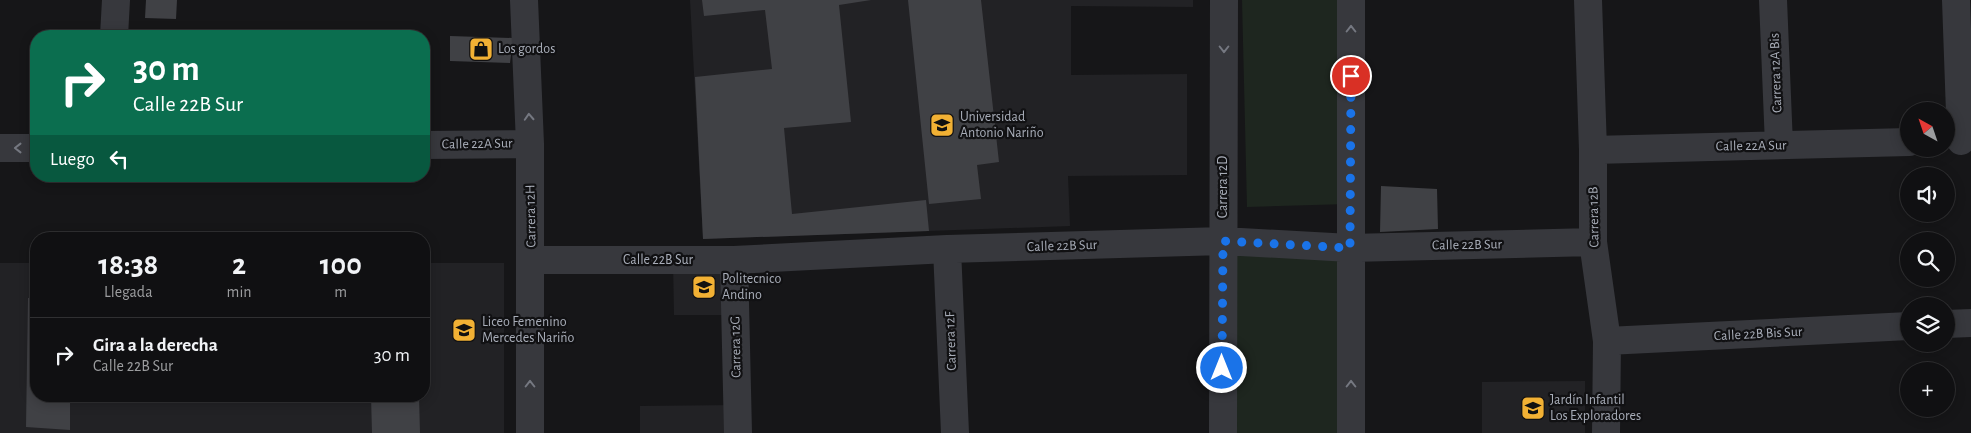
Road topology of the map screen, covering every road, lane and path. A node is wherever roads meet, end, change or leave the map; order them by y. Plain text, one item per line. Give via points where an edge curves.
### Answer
1 (116, 0) edge
2 (524, 0) edge
3 (1224, 0) edge
4 (1351, 0) edge
5 (1588, 0) edge
6 (1773, 0) edge
7 (1956, 0) edge
8 (114, 30) edge
9 (1959, 141) edge
10 (1900, 142) edge
11 (530, 144) junction
12 (430, 145) edge
13 (1779, 145) junction
14 (0, 148) edge
15 (30, 148) edge
16 (1593, 150) junction
17 (1223, 241) junction
18 (1593, 242) junction
19 (1350, 248) junction
20 (947, 249) junction
21 (531, 260) junction
22 (734, 260) junction
23 (1971, 323) edge
24 (1955, 324) edge
25 (1900, 326) edge
26 (1607, 341) junction
27 (530, 433) edge
28 (738, 433) edge
29 (955, 433) edge
30 (1223, 433) edge
31 (1351, 433) edge
32 (1606, 433) edge

1 - 8 street
11 -> 2 street, Carrera 12H
3 -> 17 street, Carrera 12D
19 -> 4 street
5 - 16 street, Carrera 12B
6 - 13 street, Carrera 12A Bis
7 - 9 street
10 - 13 street, Calle 22A Sur
11 - 12 street, Calle 22A Sur
11 - 21 street, Carrera 12H
13 - 16 street, Calle 22A Sur
15 -> 14 street
16 - 18 street, Carrera 12B
17 - 19 street, Calle 22B Sur
17 - 20 street, Calle 22B Sur
17 - 30 street, Carrera 12D
18 - 19 street, Calle 22B Sur
18 - 26 street, Carrera 12B
31 -> 19 street
20 - 22 street, Calle 22B Sur
20 - 29 street, Carrera 12F
21 - 22 street, Calle 22B Sur
27 -> 21 street, Carrera 12H
22 - 28 street, Carrera 12G
23 - 24 street
25 - 26 street, Calle 22B Bis Sur
26 - 32 street, Carrera 12B

